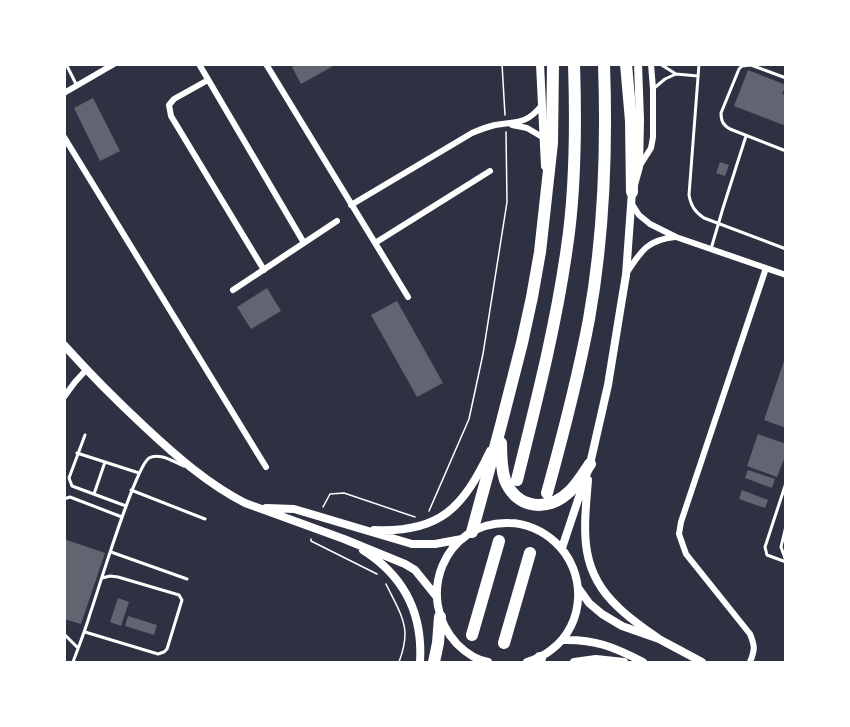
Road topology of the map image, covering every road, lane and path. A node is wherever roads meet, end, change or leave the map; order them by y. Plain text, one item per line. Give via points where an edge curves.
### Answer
1 (66, 64) edge
2 (114, 64) edge
3 (199, 64) edge
4 (266, 64) edge
5 (502, 64) edge
6 (540, 64) edge
7 (553, 64) edge
8 (574, 64) edge
9 (604, 64) edge
10 (626, 64) edge
11 (638, 64) edge
12 (651, 64) edge
13 (660, 64) edge
14 (699, 64) edge
15 (676, 74) junction
16 (698, 76) junction
17 (786, 78) edge
18 (208, 80) junction
19 (77, 86) junction
20 (653, 89) junction
21 (64, 93) edge
22 (543, 104) junction
23 (506, 124) junction
24 (746, 136) junction
25 (64, 138) edge
26 (544, 138) junction
27 (786, 151) edge
28 (639, 167) junction
29 (490, 171) dead end
30 (546, 190) junction
31 (632, 198) junction
32 (351, 205) junction
33 (337, 221) dead end
34 (718, 224) junction
35 (676, 237) junction
36 (304, 243) junction
37 (375, 243) junction
38 (711, 249) junction
39 (786, 249) edge
40 (766, 268) junction
41 (264, 270) junction
42 (626, 275) junction
43 (786, 275) edge
44 (233, 290) dead end
45 (408, 297) dead end
46 (64, 345) edge
47 (86, 370) junction
48 (64, 397) edge
49 (500, 429) junction
50 (85, 435) dead end
51 (77, 453) junction
52 (105, 462) junction
53 (590, 464) junction
54 (266, 467) dead end
55 (197, 472) junction
56 (139, 473) junction
57 (517, 480) dead end
58 (786, 483) edge
59 (131, 490) junction
60 (783, 490) junction
61 (548, 493) dead end
62 (94, 494) junction
63 (64, 499) edge
64 (786, 500) edge
65 (126, 506) junction
66 (259, 507) junction
67 (427, 514) dead end
68 (318, 515) junction
69 (122, 517) junction
70 (421, 518) dead end
71 (206, 519) dead end
72 (786, 526) edge
73 (313, 527) junction
74 (364, 529) junction
75 (467, 536) junction
76 (344, 539) junction
77 (499, 541) dead end
78 (562, 548) junction
79 (111, 552) junction
80 (530, 553) dead end
81 (786, 561) edge
82 (379, 575) dead end
83 (102, 578) junction
84 (187, 579) dead end
85 (384, 579) dead end
86 (578, 588) junction
87 (436, 596) junction
88 (440, 617) junction
89 (84, 632) junction
90 (64, 634) edge
91 (472, 635) dead end
92 (659, 639) junction
93 (562, 640) junction
94 (504, 643) dead end
95 (78, 648) junction
96 (539, 660) edge
97 (73, 663) edge
98 (399, 663) edge
99 (420, 663) edge
100 (434, 663) edge
101 (488, 663) edge
102 (527, 663) edge
103 (574, 663) edge
104 (624, 663) edge
105 (643, 663) edge
106 (702, 663) edge
107 (750, 663) edge

1 - 19 lane
2 - 19 street
3 - 18 street
4 - 32 street
5 - 23 path
6 - 22 street
7 - 30 highway via 552,143
8 - 57 highway via 575,157 567,247 548,357
9 - 61 highway via 605,156 595,276 571,404
10 - 31 highway
11 - 28 street
12 - 20 street
13 - 15 lane
14 - 16 lane
15 - 16 lane
15 - 20 lane
16 - 34 lane via 689,195 699,215
17 - 24 lane via 750,65 739,69 721,118 726,127
18 - 36 street
18 - 41 street via 174,99 169,105 171,116
19 - 21 street
20 - 28 street via 651,148
22 - 23 street via 528,118
22 - 26 street
23 - 26 street via 519,125
23 - 32 street via 472,133
23 - 67 path via 507,202 483,354 469,419
24 - 27 lane
24 - 34 lane
25 - 54 street
26 - 30 street
28 - 31 street
29 - 37 street
30 - 49 highway via 532,297
31 - 35 street via 639,215
31 - 42 street
32 - 37 street
33 - 36 street
34 - 38 lane
34 - 39 lane
35 - 38 street
35 - 42 street via 649,245
36 - 41 street
37 - 45 street
38 - 40 street
40 - 43 street
40 - 107 street via 679,534 686,554 750,634 755,645
41 - 44 street
42 - 53 street
46 - 47 street
47 - 48 street
47 - 55 street
49 - 53 highway via 505,480 516,496 530,504 556,501 571,490
49 - 74 street via 472,486 441,517 411,528
49 - 75 highway
50 - 51 lane
51 - 52 lane
51 - 62 lane via 69,478 72,486
52 - 56 lane
52 - 62 lane
53 - 78 street
53 - 92 street via 584,529 589,563 606,595
55 - 56 lane via 154,456 142,464
55 - 66 street via 230,495
56 - 59 lane
58 - 60 lane
59 - 65 lane
59 - 71 lane
60 - 64 lane
60 - 81 lane via 765,552 771,558
62 - 65 lane
63 - 69 lane via 70,497
65 - 69 lane
66 - 68 street via 294,508
66 - 73 street
68 - 70 path via 330,494 344,493
68 - 74 street
69 - 79 lane
72 - 81 lane via 781,547
73 - 76 street
73 - 82 path via 311,541
74 - 75 street via 412,544 435,544
75 - 78 street via 490,525 510,523 529,526
75 - 87 street via 450,551 442,565
76 - 87 street via 415,570
76 - 99 street via 383,565 406,592 418,627
77 - 91 highway
78 - 86 street
79 - 83 lane
79 - 84 lane
80 - 94 highway
83 - 89 lane
83 - 89 lane via 118,577 181,597 167,649 158,654
85 - 98 path via 405,631
86 - 92 street via 602,615
86 - 93 street via 575,616
87 - 88 street
88 - 100 highway
88 - 101 street via 463,650
89 - 95 lane
90 - 95 lane
92 - 106 street
93 - 96 street
93 - 105 street via 607,645
95 - 97 lane
96 - 102 street
103 - 104 street via 596,659

